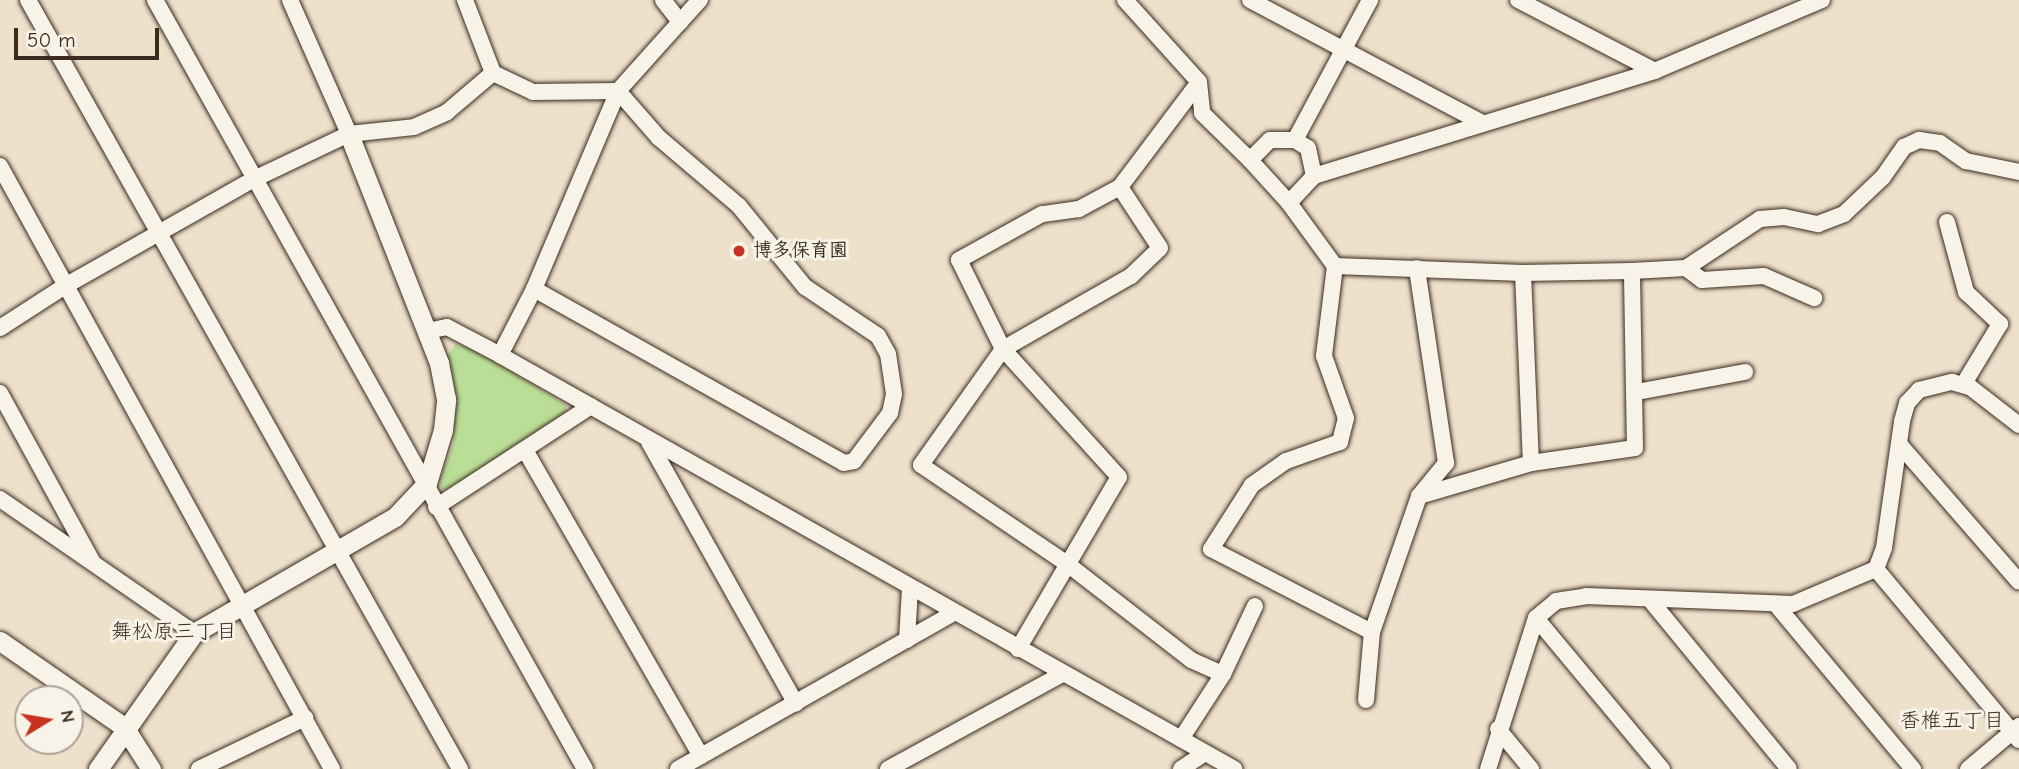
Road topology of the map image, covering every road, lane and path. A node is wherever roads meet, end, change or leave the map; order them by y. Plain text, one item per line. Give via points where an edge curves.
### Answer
1 (28, 0) edge
2 (155, 0) edge
3 (290, 0) edge
4 (465, 0) edge
5 (663, 0) edge
6 (700, 0) edge
7 (1125, 0) edge
8 (1250, 0) edge
9 (1370, 0) edge
10 (1518, 0) edge
11 (1811, 1) edge
12 (680, 22) junction
13 (1346, 50) junction
14 (1655, 71) junction
15 (493, 73) junction
16 (1199, 82) junction
17 (618, 92) junction
18 (1482, 123) junction
19 (349, 134) junction
20 (1296, 140) junction
21 (1250, 160) junction
22 (0, 166) edge
23 (2019, 172) edge
24 (1314, 176) junction
25 (252, 180) junction
26 (1120, 187) junction
27 (1289, 203) junction
28 (1947, 222) dead end
29 (158, 233) junction
30 (1335, 266) junction
31 (1417, 268) junction
32 (1686, 268) junction
33 (1632, 271) junction
34 (1523, 273) junction
35 (65, 286) junction
36 (534, 289) junction
37 (1814, 298) dead end
38 (0, 328) edge
39 (427, 331) junction
40 (1003, 349) junction
41 (500, 355) junction
42 (1745, 372) dead end
43 (1963, 385) junction
44 (1637, 392) junction
45 (0, 393) edge
46 (592, 406) junction
47 (2019, 425) edge
48 (648, 440) junction
49 (1900, 445) junction
50 (525, 450) junction
51 (1531, 463) junction
52 (427, 483) junction
53 (1419, 496) junction
54 (0, 499) edge
55 (436, 507) junction
56 (338, 550) junction
57 (95, 566) junction
58 (1070, 566) junction
59 (1875, 569) junction
60 (2019, 582) edge
61 (910, 588) junction
62 (1651, 601) junction
63 (1255, 606) dead end
64 (242, 607) junction
65 (1779, 607) junction
66 (954, 613) junction
67 (1536, 618) junction
68 (1372, 632) junction
69 (194, 633) junction
70 (907, 640) junction
71 (0, 641) edge
72 (1018, 649) junction
73 (1062, 674) junction
74 (1223, 674) junction
75 (1366, 700) dead end
76 (796, 704) junction
77 (304, 719) junction
78 (124, 727) junction
79 (1498, 729) junction
80 (2017, 733) edge
81 (1181, 739) junction
82 (1205, 753) junction
83 (701, 756) junction
84 (98, 769) edge
85 (151, 769) edge
86 (199, 769) edge
87 (332, 769) edge
88 (460, 769) edge
89 (585, 769) edge
90 (678, 769) edge
91 (888, 769) edge
92 (1181, 769) edge
93 (1234, 769) edge
94 (1488, 769) edge
95 (1531, 769) edge
96 (1662, 769) edge
97 (1789, 769) edge
98 (1913, 769) edge
99 (1968, 769) edge

1 - 29 street
2 - 25 street
3 - 19 street
4 - 15 street
5 - 12 street
6 - 12 street
7 - 16 street
8 - 13 street
9 - 13 street
10 - 14 street
11 - 14 street
12 - 17 street
13 - 18 street
13 - 20 street
14 - 18 street
15 - 17 street via 533,92
15 - 19 street via 447,112 414,127
16 - 21 street via 1202,113
16 - 26 street
17 - 36 street
17 - 36 street via 659,138 739,206 805,287 878,336 888,355 894,394 890,413 854,461 844,463
18 - 24 street
19 - 25 street
19 - 39 street
20 - 21 street via 1270,140
20 - 24 street via 1308,148
21 - 27 street
22 - 35 street
23 - 32 street via 1966,161 1940,143 1919,140 1904,147 1883,177 1844,214 1818,224 1784,217 1760,219
24 - 27 street
25 - 29 street
25 - 52 street
26 - 40 street via 1160,247 1131,276
26 - 40 street via 1079,209 1042,214 959,260
27 - 30 street
28 - 43 street via 1966,292 2000,324
29 - 35 street
29 - 56 street
30 - 31 street
30 - 68 street via 1324,356 1346,418 1339,442 1286,461 1252,485 1211,549
31 - 34 street
31 - 53 street via 1446,463
32 - 33 street
32 - 37 street via 1702,281 1764,276
33 - 34 street
33 - 44 street
34 - 51 street
35 - 38 street
35 - 64 street
36 - 41 street
39 - 41 street via 447,327
39 - 52 street via 446,399 443,430
40 - 58 street via 1119,477
40 - 58 street via 921,465
41 - 46 street
42 - 44 street
43 - 47 street via 1986,396
43 - 49 street via 1935,384 1919,390 1907,403
44 - 51 street via 1635,448
45 - 57 street
46 - 48 street
46 - 50 street
48 - 61 street
48 - 76 street
49 - 59 street via 1884,548
49 - 60 street
50 - 55 street
50 - 83 street
51 - 53 street
52 - 55 street
52 - 56 street via 395,517
53 - 68 street
54 - 57 street
55 - 89 street
56 - 64 street
56 - 88 street
57 - 69 street
58 - 72 street
58 - 74 street via 1191,660
59 - 65 street
59 - 80 street
61 - 66 street
61 - 70 street
62 - 65 street
62 - 67 street via 1586,596 1556,601
62 - 97 street
63 - 74 street
64 - 69 street
64 - 77 street
65 - 98 street
66 - 70 street
66 - 72 street
67 - 79 street
67 - 96 street
68 - 75 street
69 - 78 street
70 - 76 street
71 - 78 street
72 - 73 street
73 - 81 street
73 - 91 street
74 - 81 street
76 - 83 street
77 - 86 street
77 - 87 street
78 - 84 street
78 - 85 street
79 - 94 street
79 - 95 street
80 - 99 street
81 - 82 street
82 - 92 street
82 - 93 street
83 - 90 street

